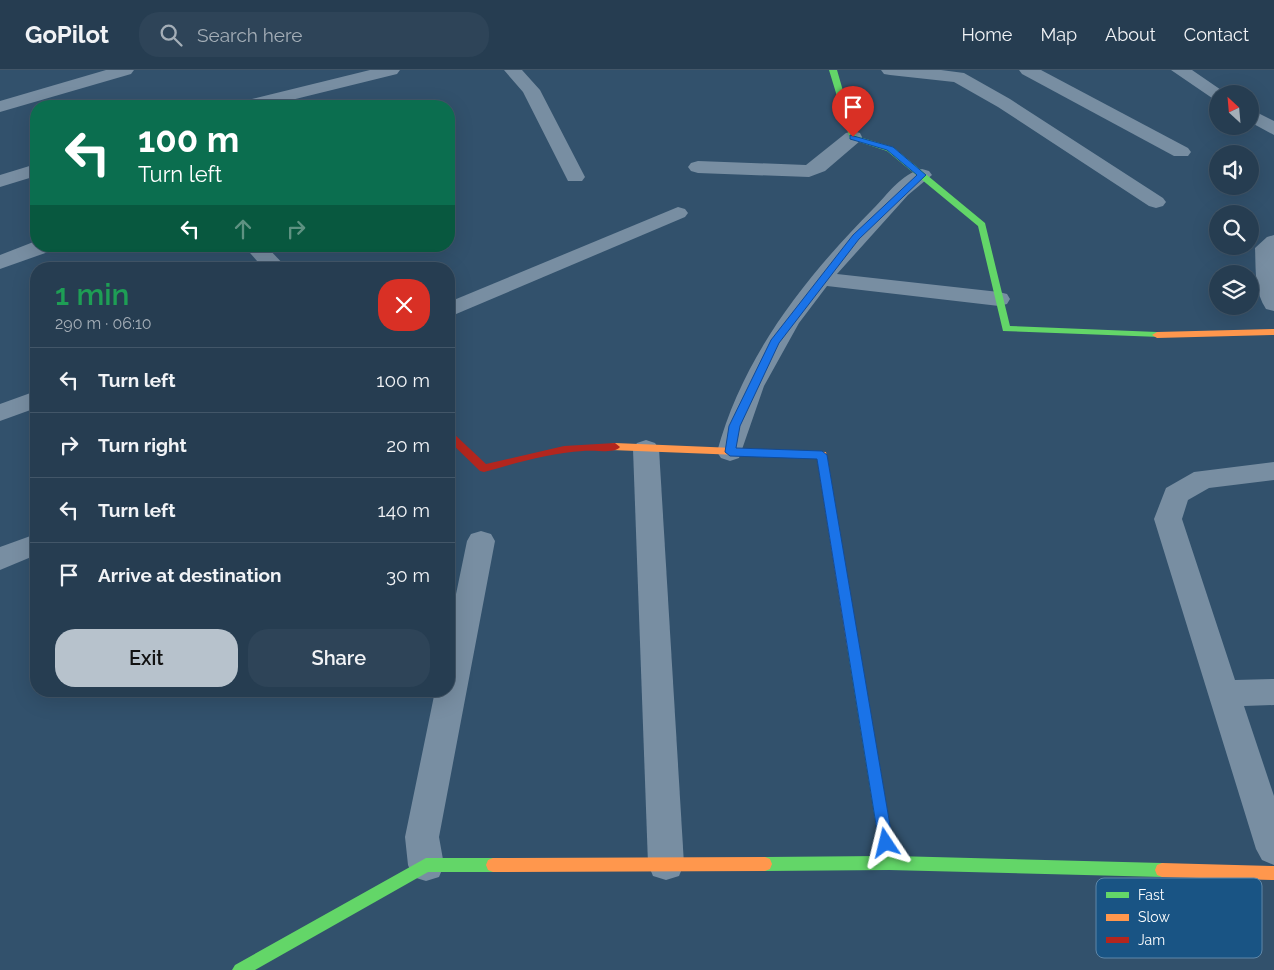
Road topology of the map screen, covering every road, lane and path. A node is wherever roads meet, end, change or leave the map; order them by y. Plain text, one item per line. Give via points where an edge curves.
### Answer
1 (125, 70) edge
2 (312, 70) edge
3 (391, 70) edge
4 (513, 70) edge
5 (833, 70) edge
6 (890, 70) edge
7 (1028, 70) edge
8 (1180, 70) edge
9 (326, 86) junction
10 (1209, 88) edge
11 (270, 100) edge
12 (0, 106) edge
13 (1259, 120) edge
14 (1274, 129) edge
15 (853, 137) junction
16 (1181, 152) dead end
17 (698, 167) dead end
18 (30, 172) edge
19 (922, 175) junction
20 (575, 177) dead end
21 (0, 181) edge
22 (1156, 202) dead end
23 (678, 213) dead end
24 (1274, 241) edge
25 (30, 251) edge
26 (260, 252) edge
27 (270, 262) edge
28 (0, 263) edge
29 (822, 280) junction
30 (999, 299) junction
31 (1274, 304) edge
32 (455, 307) edge
33 (1274, 332) edge
34 (30, 401) edge
35 (0, 413) edge
36 (455, 441) edge
37 (646, 449) junction
38 (730, 452) junction
39 (1274, 471) edge
40 (481, 541) dead end
41 (30, 546) edge
42 (0, 559) edge
43 (455, 671) edge
44 (1222, 692) junction
45 (1274, 692) edge
46 (450, 697) edge
47 (1274, 850) edge
48 (889, 863) junction
49 (666, 864) junction
50 (426, 865) junction
51 (1274, 873) edge
52 (240, 970) edge

1 - 12 street
2 - 9 street
3 - 9 street
4 - 20 street via 531,90
5 - 15 street
6 - 22 street via 958,78 1004,103
7 - 16 street
8 - 10 street
9 - 11 street
13 - 14 street
15 - 17 street via 809,171
15 - 19 street via 890,148
18 - 21 street
19 - 29 street via 856,237
19 - 30 street via 982,225
23 - 32 street
24 - 31 street via 1266,248 1266,284
25 - 28 street
26 - 27 street
29 - 30 street
29 - 38 street via 774,342 735,426
30 - 33 street via 1006,329 1013,331 1174,335
34 - 35 street
36 - 37 street via 484,468 581,446
37 - 38 street
37 - 49 street
38 - 48 street via 822,455
39 - 44 street via 1203,480 1176,495 1168,519
40 - 43 street
41 - 42 street
44 - 45 street
44 - 47 street
46 - 50 street via 422,837
48 - 49 street
48 - 51 street
49 - 50 street
50 - 52 street

